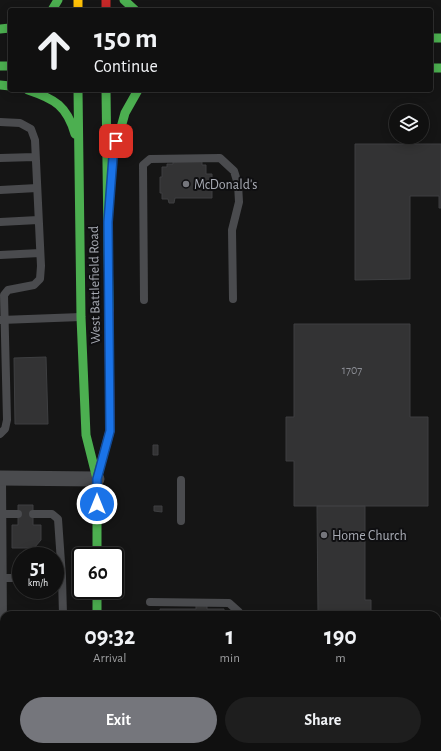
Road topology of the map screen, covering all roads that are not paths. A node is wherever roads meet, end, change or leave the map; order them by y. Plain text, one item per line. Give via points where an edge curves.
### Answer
1 (124, 0) edge
2 (133, 8) edge
3 (34, 92) edge
4 (78, 92) edge
5 (106, 92) edge
6 (137, 92) edge
7 (0, 122) edge
8 (78, 148) junction
9 (35, 157) junction
10 (0, 158) edge
11 (37, 188) junction
12 (0, 190) edge
13 (38, 220) junction
14 (0, 222) edge
15 (108, 222) junction
16 (40, 253) junction
17 (0, 255) edge
18 (4, 290) edge
19 (233, 299) dead end
20 (144, 300) dead end
21 (81, 317) junction
22 (2, 320) edge
23 (3, 358) edge
24 (0, 434) edge
25 (1, 478) edge
26 (97, 479) junction
27 (181, 480) dead end
28 (2, 514) junction
29 (18, 514) dead end
30 (33, 514) dead end
31 (181, 521) dead end
32 (58, 547) edge
33 (97, 547) edge
34 (2, 578) junction
35 (12, 578) edge
36 (61, 599) edge
37 (97, 599) edge
38 (150, 602) dead end
39 (3, 611) edge
40 (62, 611) edge
41 (98, 611) edge
42 (238, 611) edge

1 - 2 main road
3 - 8 main road via 52,98 65,110 72,123
4 - 8 main road, West Battlefield Road
5 - 15 main road, West Battlefield Road
6 - 15 main road via 125,113 116,141
7 - 9 lane via 20,123 30,129 35,140
8 - 21 main road, West Battlefield Road
9 - 10 lane
9 - 11 lane
11 - 12 lane
11 - 13 lane
13 - 14 lane
13 - 16 lane
15 - 26 main road, West Battlefield Road via 110,431
16 - 17 lane
16 - 18 lane via 40,279 34,285
18 - 22 lane
19 - 20 lane via 232,230 239,202 238,184 234,171 220,158 150,159 143,165
21 - 22 lane
21 - 26 main road, West Battlefield Road via 86,435
22 - 23 lane
23 - 24 lane via 7,420 5,429
25 - 26 street
25 - 28 lane
26 - 33 main road, West Battlefield Road
27 - 31 lane
28 - 29 lane
28 - 34 lane
30 - 32 lane via 52,514 58,519
34 - 35 lane
34 - 39 lane
36 - 40 lane
37 - 41 main road
38 - 42 lane via 229,603

